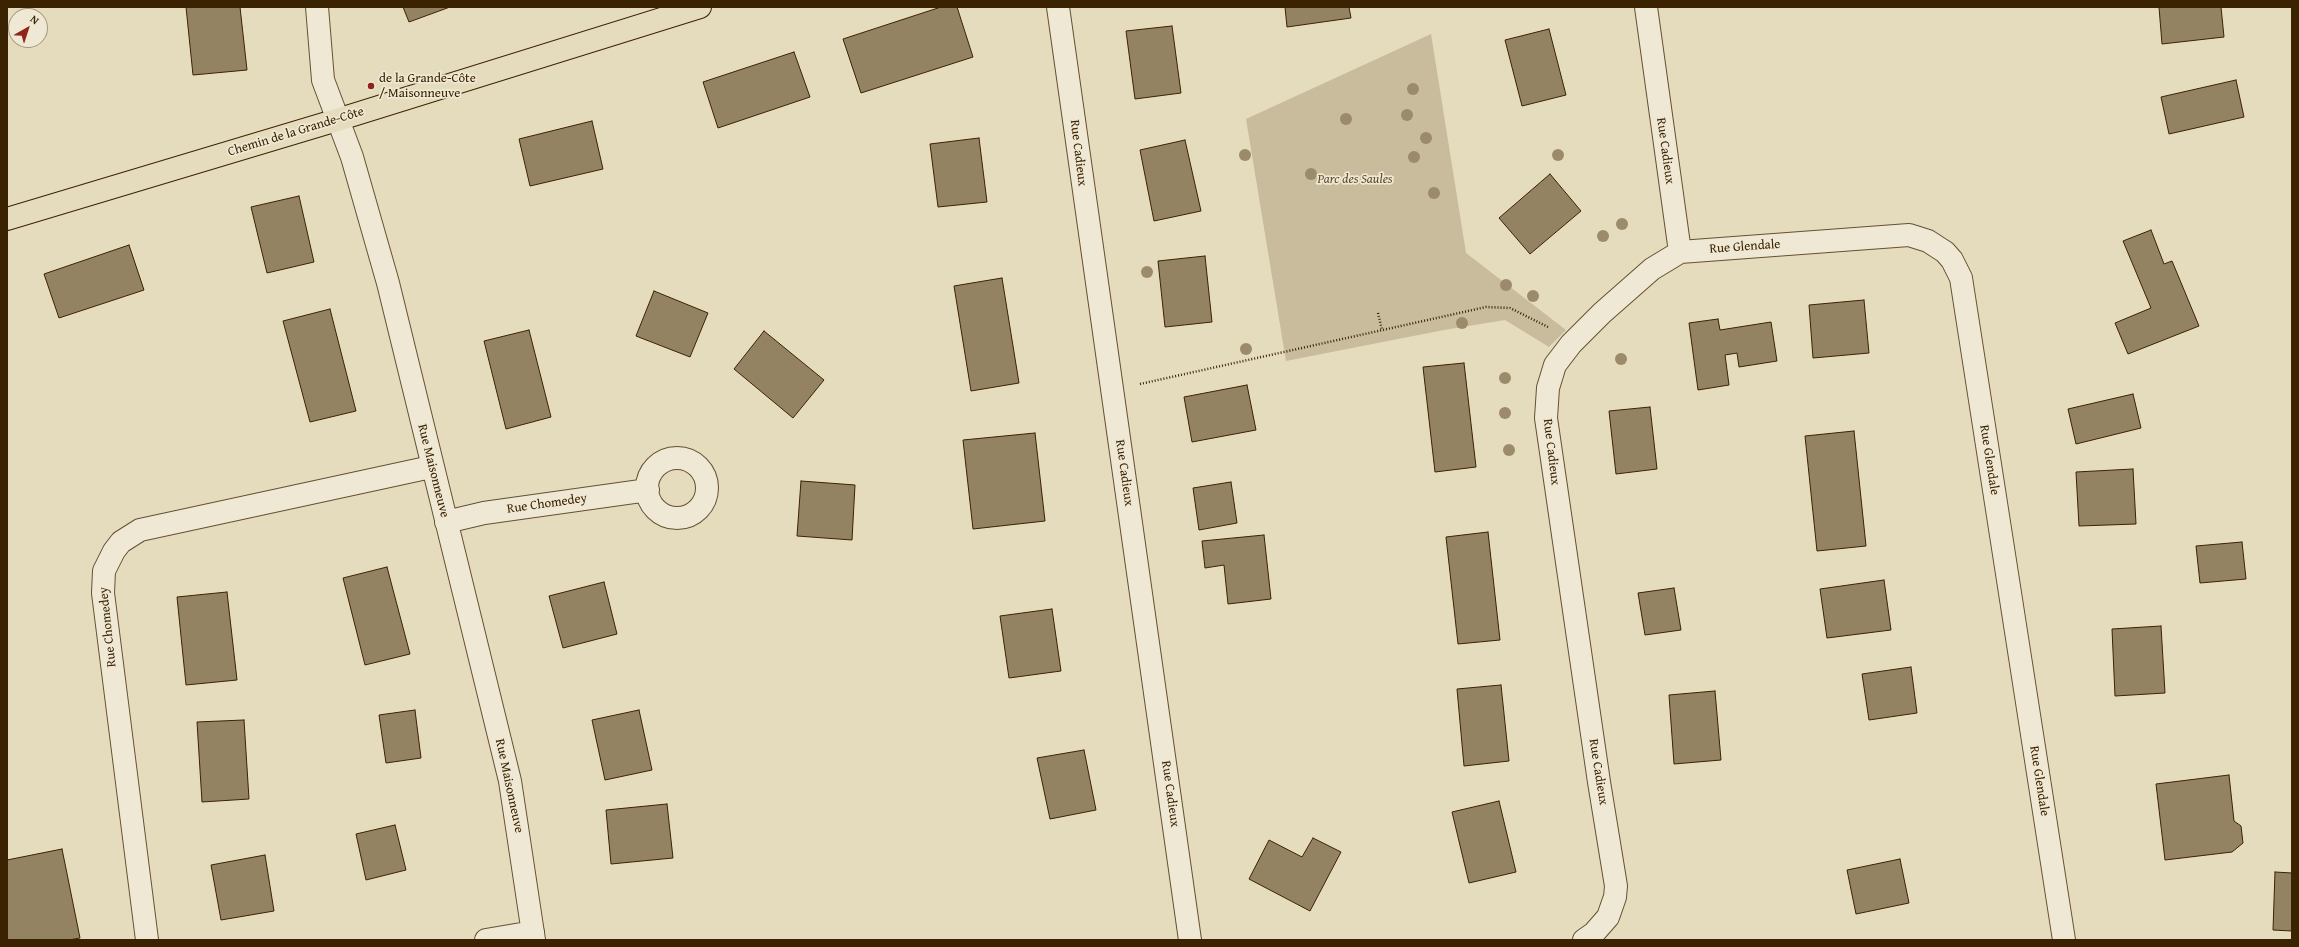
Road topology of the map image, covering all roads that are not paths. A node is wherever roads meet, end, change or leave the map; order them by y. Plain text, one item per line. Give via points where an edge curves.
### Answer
1 (317, 7) edge
2 (700, 7) edge
3 (1058, 7) edge
4 (1646, 7) edge
5 (337, 120) junction
6 (7, 219) edge
7 (1680, 252) junction
8 (431, 467) junction
9 (648, 490) dead end
10 (446, 522) junction
11 (534, 936) edge
12 (147, 940) edge
13 (486, 940) edge
14 (1190, 940) edge
15 (1584, 940) edge
16 (2064, 940) edge

1 - 5 street, Rue Maisonneuve via 323,80
2 - 5 main road, Chemin de la Grande-Côte
3 - 14 street, Rue Cadieux
4 - 7 street, Rue Cadieux
5 - 6 main road, Chemin de la Grande-Côte
5 - 8 street, Rue Maisonneuve via 352,157 388,283
7 - 15 street, Rue Cadieux via 1642,277 1571,344 1554,365 1548,388 1546,418 1616,886 1608,917
7 - 16 street, Rue Glendale via 1909,235 1937,246 1952,260 1964,288
8 - 10 street, Rue Maisonneuve
8 - 12 street, Rue Chomedey via 140,530 121,542 114,551 104,571 103,593
9 - 10 street, Rue Chomedey via 484,513
10 - 11 street, Rue Maisonneuve via 510,781
11 - 13 street

